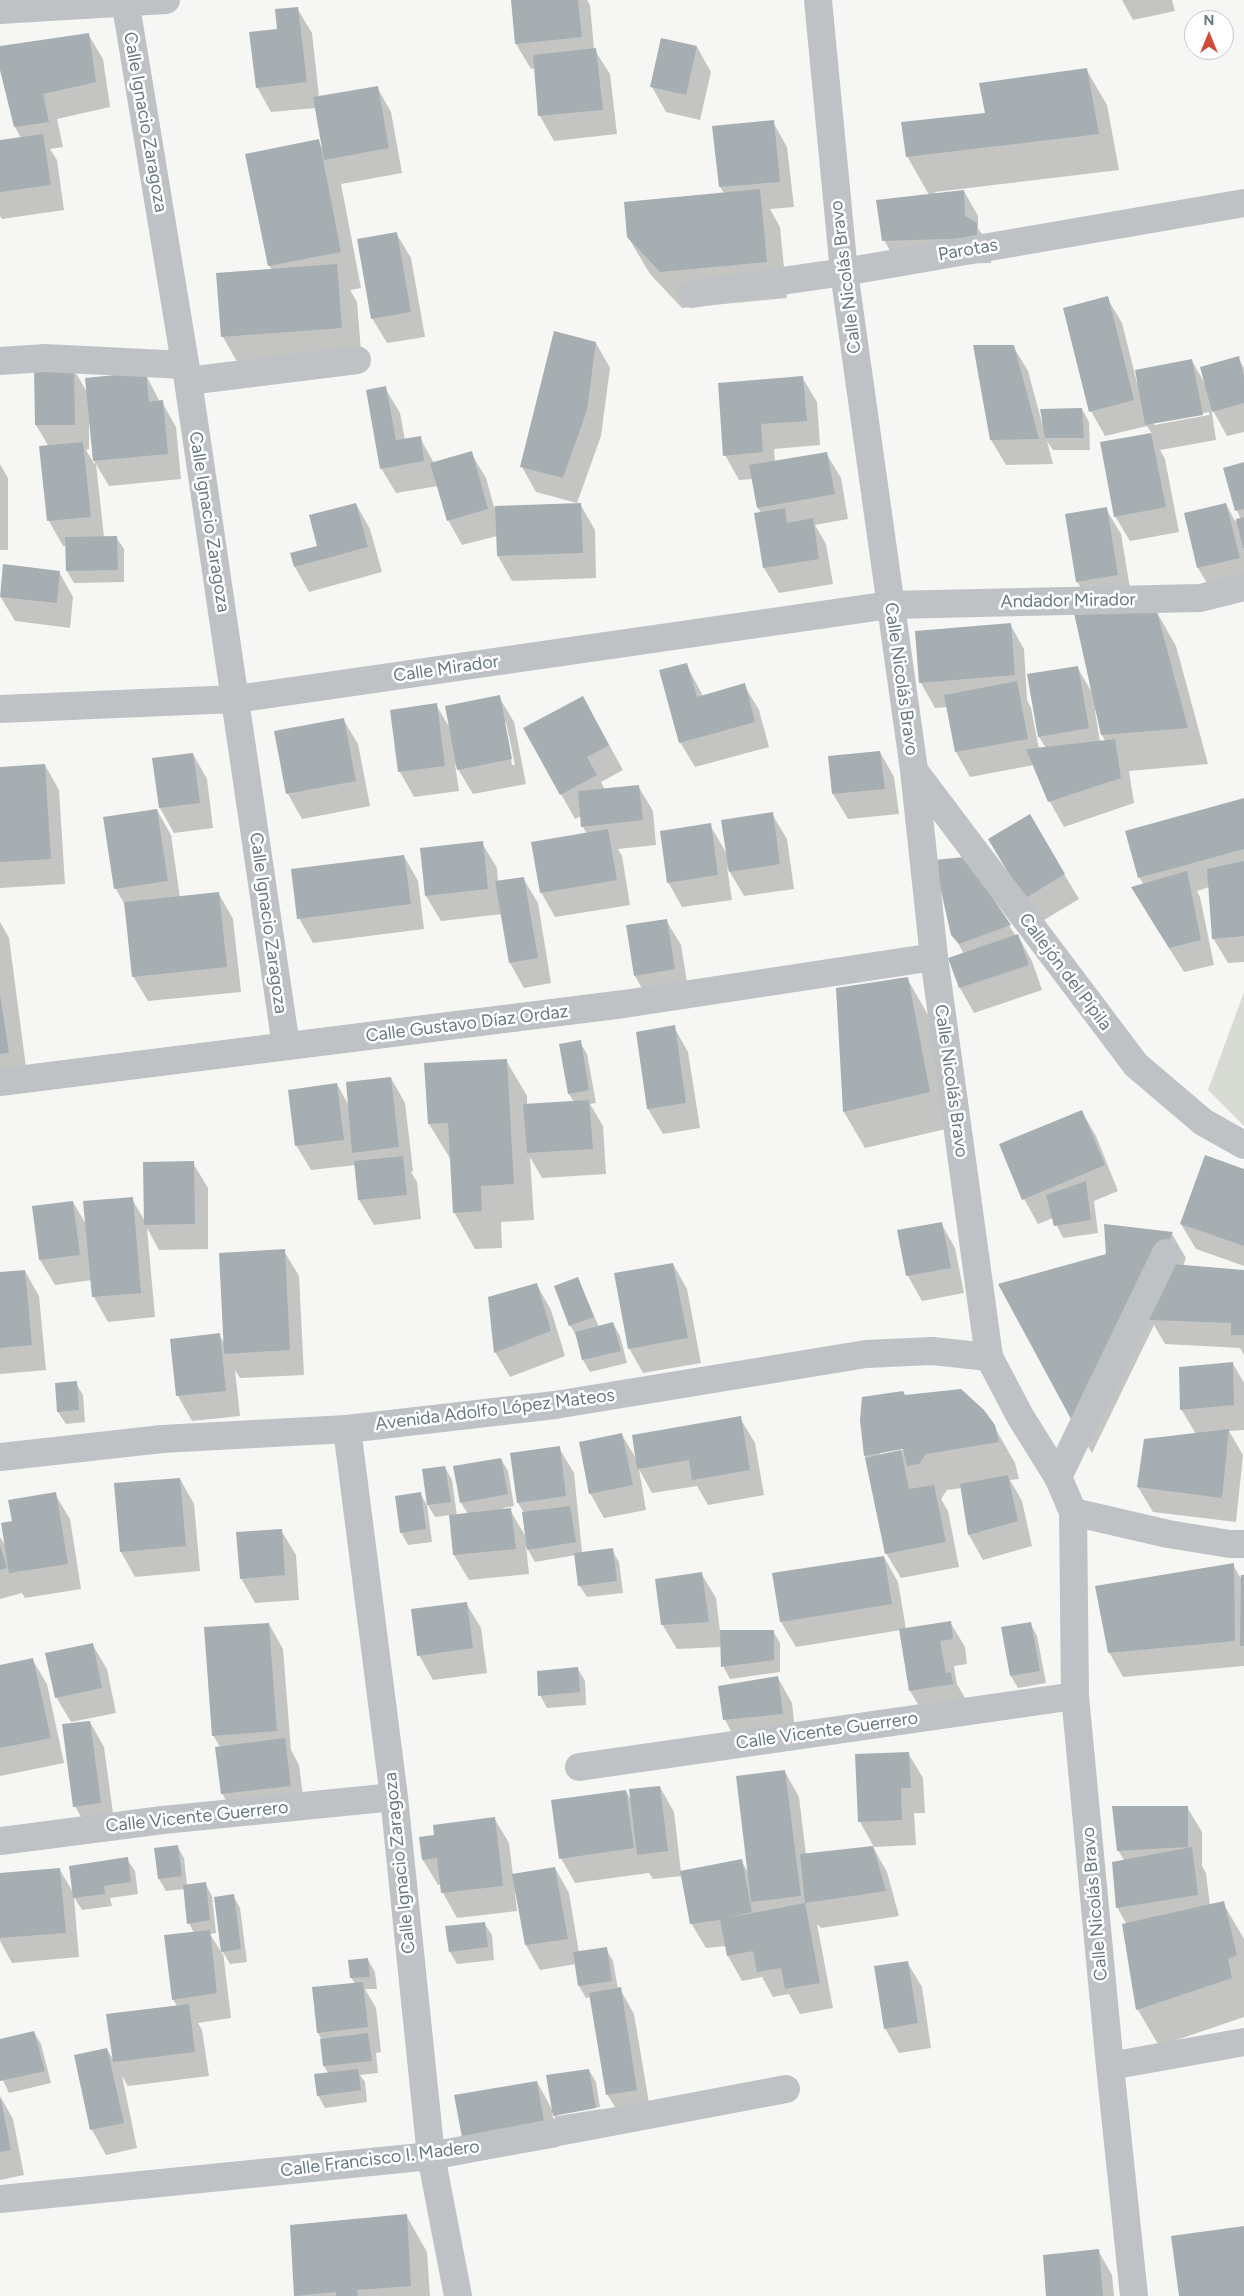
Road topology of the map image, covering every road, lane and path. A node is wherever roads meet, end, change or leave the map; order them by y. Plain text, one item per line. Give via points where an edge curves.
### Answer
1 (166, 0) edge
2 (818, 0) edge
3 (125, 2) edge
4 (0, 10) edge
5 (1244, 203) edge
6 (844, 272) junction
7 (692, 294) dead end
8 (357, 360) dead end
9 (0, 361) edge
10 (187, 373) junction
11 (1244, 587) edge
12 (890, 605) junction
13 (236, 699) junction
14 (0, 709) edge
15 (914, 770) junction
16 (934, 957) junction
17 (286, 1046) junction
18 (0, 1082) edge
19 (1244, 1145) edge
20 (1166, 1253) dead end
21 (988, 1357) junction
22 (347, 1429) junction
23 (0, 1457) edge
24 (1058, 1477) junction
25 (1072, 1512) junction
26 (1244, 1544) edge
27 (1075, 1696) junction
28 (579, 1767) dead end
29 (394, 1797) junction
30 (0, 1841) edge
31 (1244, 2042) edge
32 (1110, 2066) junction
33 (786, 2090) dead end
34 (431, 2156) junction
35 (0, 2199) edge
36 (458, 2296) edge
37 (1134, 2296) edge

1 - 3 street
2 - 6 street, Calle Nicolás Bravo
3 - 4 street
3 - 10 street, Calle Ignacio Zaragoza
5 - 6 street, Parotas
6 - 7 street, Parotas
6 - 12 street, Calle Nicolás Bravo
8 - 10 street
9 - 10 street via 45,358
10 - 13 street, Calle Ignacio Zaragoza
11 - 12 street, Andador Mirador via 1200,598
12 - 13 street, Calle Mirador
12 - 15 street, Calle Nicolás Bravo
13 - 14 street, Calle Mirador
13 - 17 street, Calle Ignacio Zaragoza
15 - 16 street, Calle Nicolás Bravo
15 - 19 street, Callejón del Pípila via 1136,1065 1204,1122
16 - 17 street, Calle Gustavo Díaz Ordaz via 624,1004
16 - 21 street, Calle Nicolás Bravo
17 - 18 street, Calle Gustavo Díaz Ordaz
20 - 24 street
21 - 22 street, Avenida Adolfo López Mateos via 932,1352 866,1354 555,1405
21 - 24 street
22 - 23 street, Avenida Adolfo López Mateos via 162,1439
22 - 29 street, Calle Ignacio Zaragoza
24 - 25 street
25 - 26 street via 1168,1534
25 - 27 street, Calle Nicolás Bravo
27 - 28 street, Calle Vicente Guerrero
27 - 32 street, Calle Nicolás Bravo
29 - 30 street, Calle Vicente Guerrero via 163,1820
29 - 34 street, Calle Ignacio Zaragoza
31 - 32 street
32 - 37 street, Calle Nicolás Bravo
33 - 34 street, Calle Francisco I. Madero
34 - 35 street, Calle Francisco I. Madero
34 - 36 street, Calle Ignacio Zaragoza

